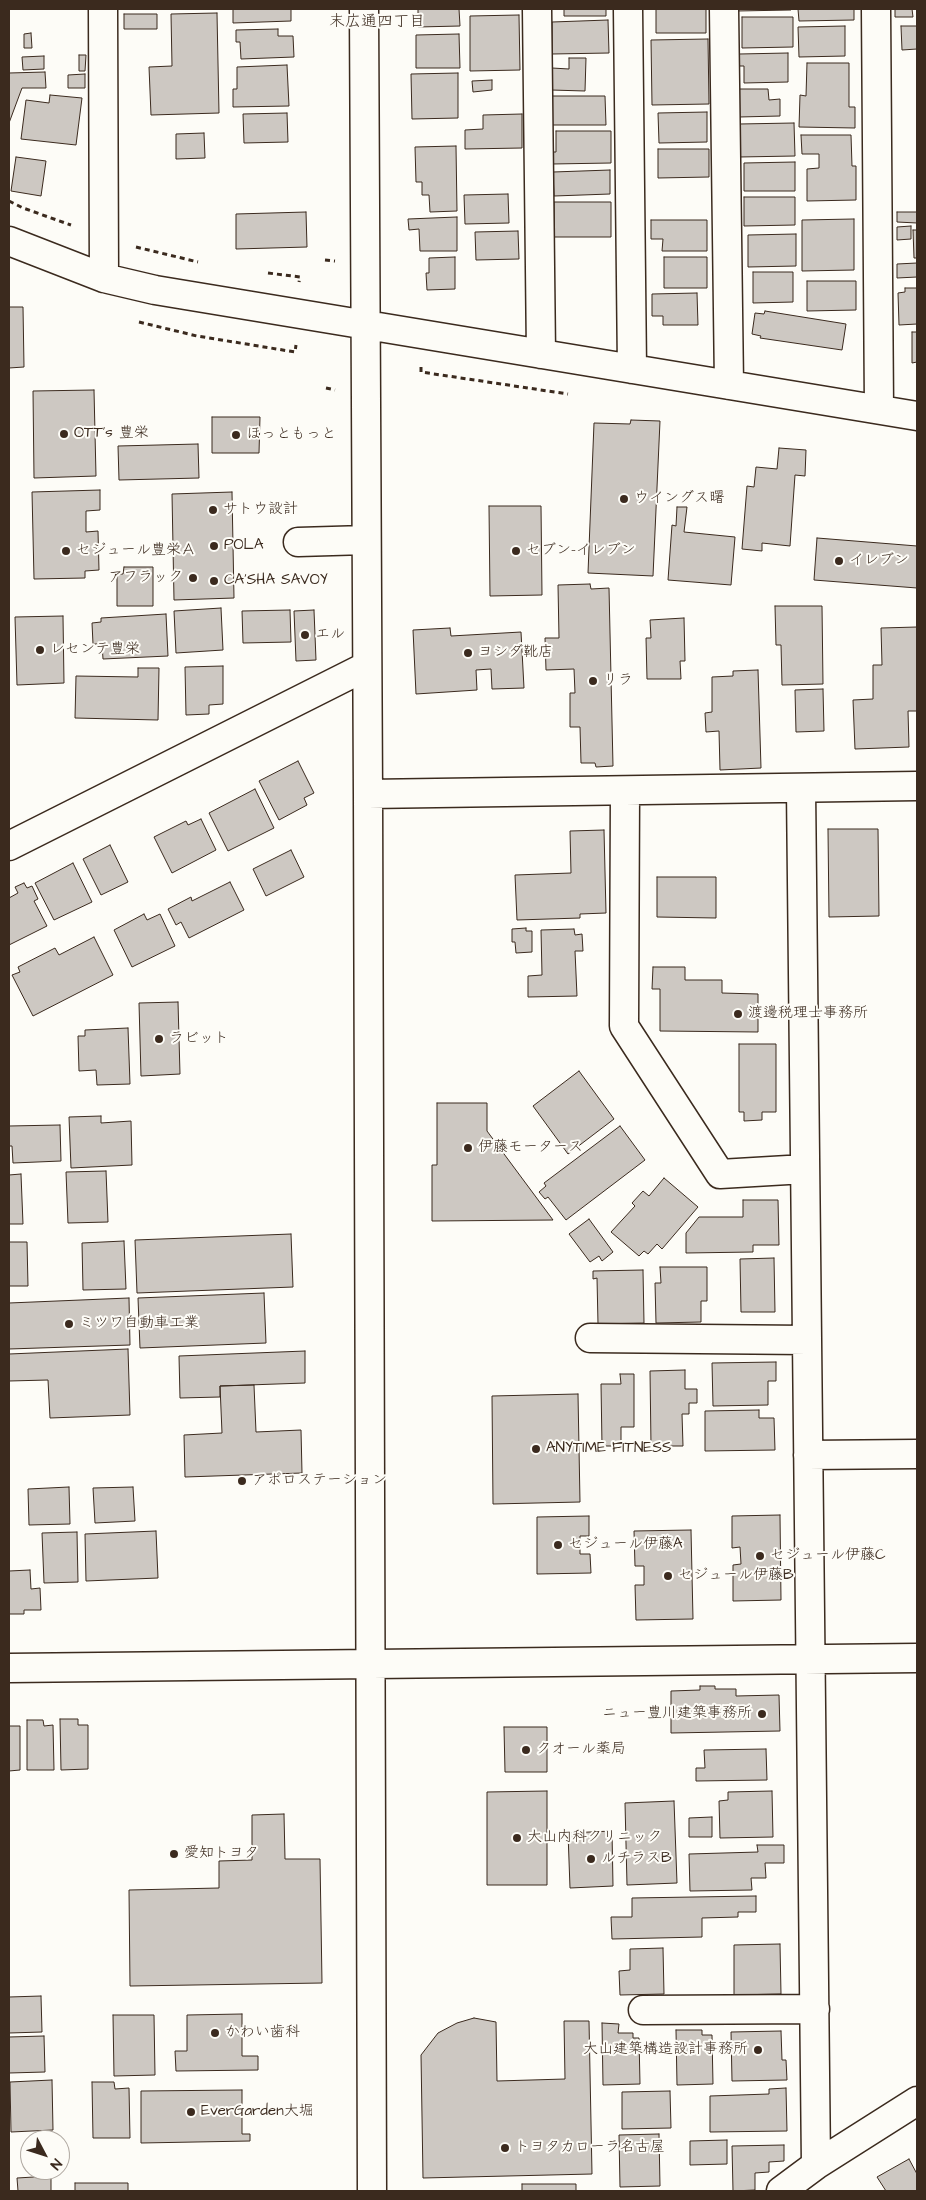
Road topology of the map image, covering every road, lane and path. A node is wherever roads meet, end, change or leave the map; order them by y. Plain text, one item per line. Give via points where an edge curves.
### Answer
1 (103, 9) edge
2 (364, 9) edge
3 (537, 9) edge
4 (628, 9) edge
5 (724, 9) edge
6 (876, 9) edge
7 (9, 201) edge
8 (104, 235) junction
9 (9, 241) edge
10 (200, 262) dead end
11 (261, 273) dead end
12 (300, 277) dead end
13 (104, 278) junction
14 (365, 326) junction
15 (541, 354) junction
16 (632, 369) junction
17 (729, 385) junction
18 (879, 409) junction
19 (917, 416) edge
20 (366, 540) junction
21 (298, 542) dead end
22 (367, 666) junction
23 (917, 786) edge
24 (800, 789) junction
25 (625, 791) junction
26 (368, 794) junction
27 (9, 846) edge
28 (805, 1169) junction
29 (590, 1338) dead end
30 (807, 1340) junction
31 (917, 1454) edge
32 (808, 1455) junction
33 (917, 1658) edge
34 (811, 1659) junction
35 (370, 1664) junction
36 (9, 1668) edge
37 (815, 2009) junction
38 (643, 2010) dead end
39 (917, 2101) edge
40 (816, 2165) junction
41 (372, 2191) edge
42 (781, 2191) edge

1 - 8 street
2 - 14 street
3 - 15 street
4 - 16 street
5 - 17 street
6 - 18 street
7 - 8 path
8 - 10 path via 130,246
8 - 13 street
9 - 13 street
11 - 12 path
13 - 14 street via 203,299
14 - 15 street
14 - 20 street
15 - 16 street
16 - 17 street
17 - 18 street
18 - 19 street
20 - 21 street
20 - 22 street
22 - 26 street
22 - 27 street
23 - 24 street
24 - 25 street
24 - 28 street
25 - 26 street
25 - 28 street via 624,1026 720,1174
26 - 35 street
28 - 30 street
29 - 30 street
30 - 32 street
31 - 32 street
32 - 34 street
33 - 34 street
34 - 35 street
34 - 37 street
35 - 36 street
35 - 41 street
37 - 38 street
37 - 40 street
39 - 40 street
40 - 42 street

